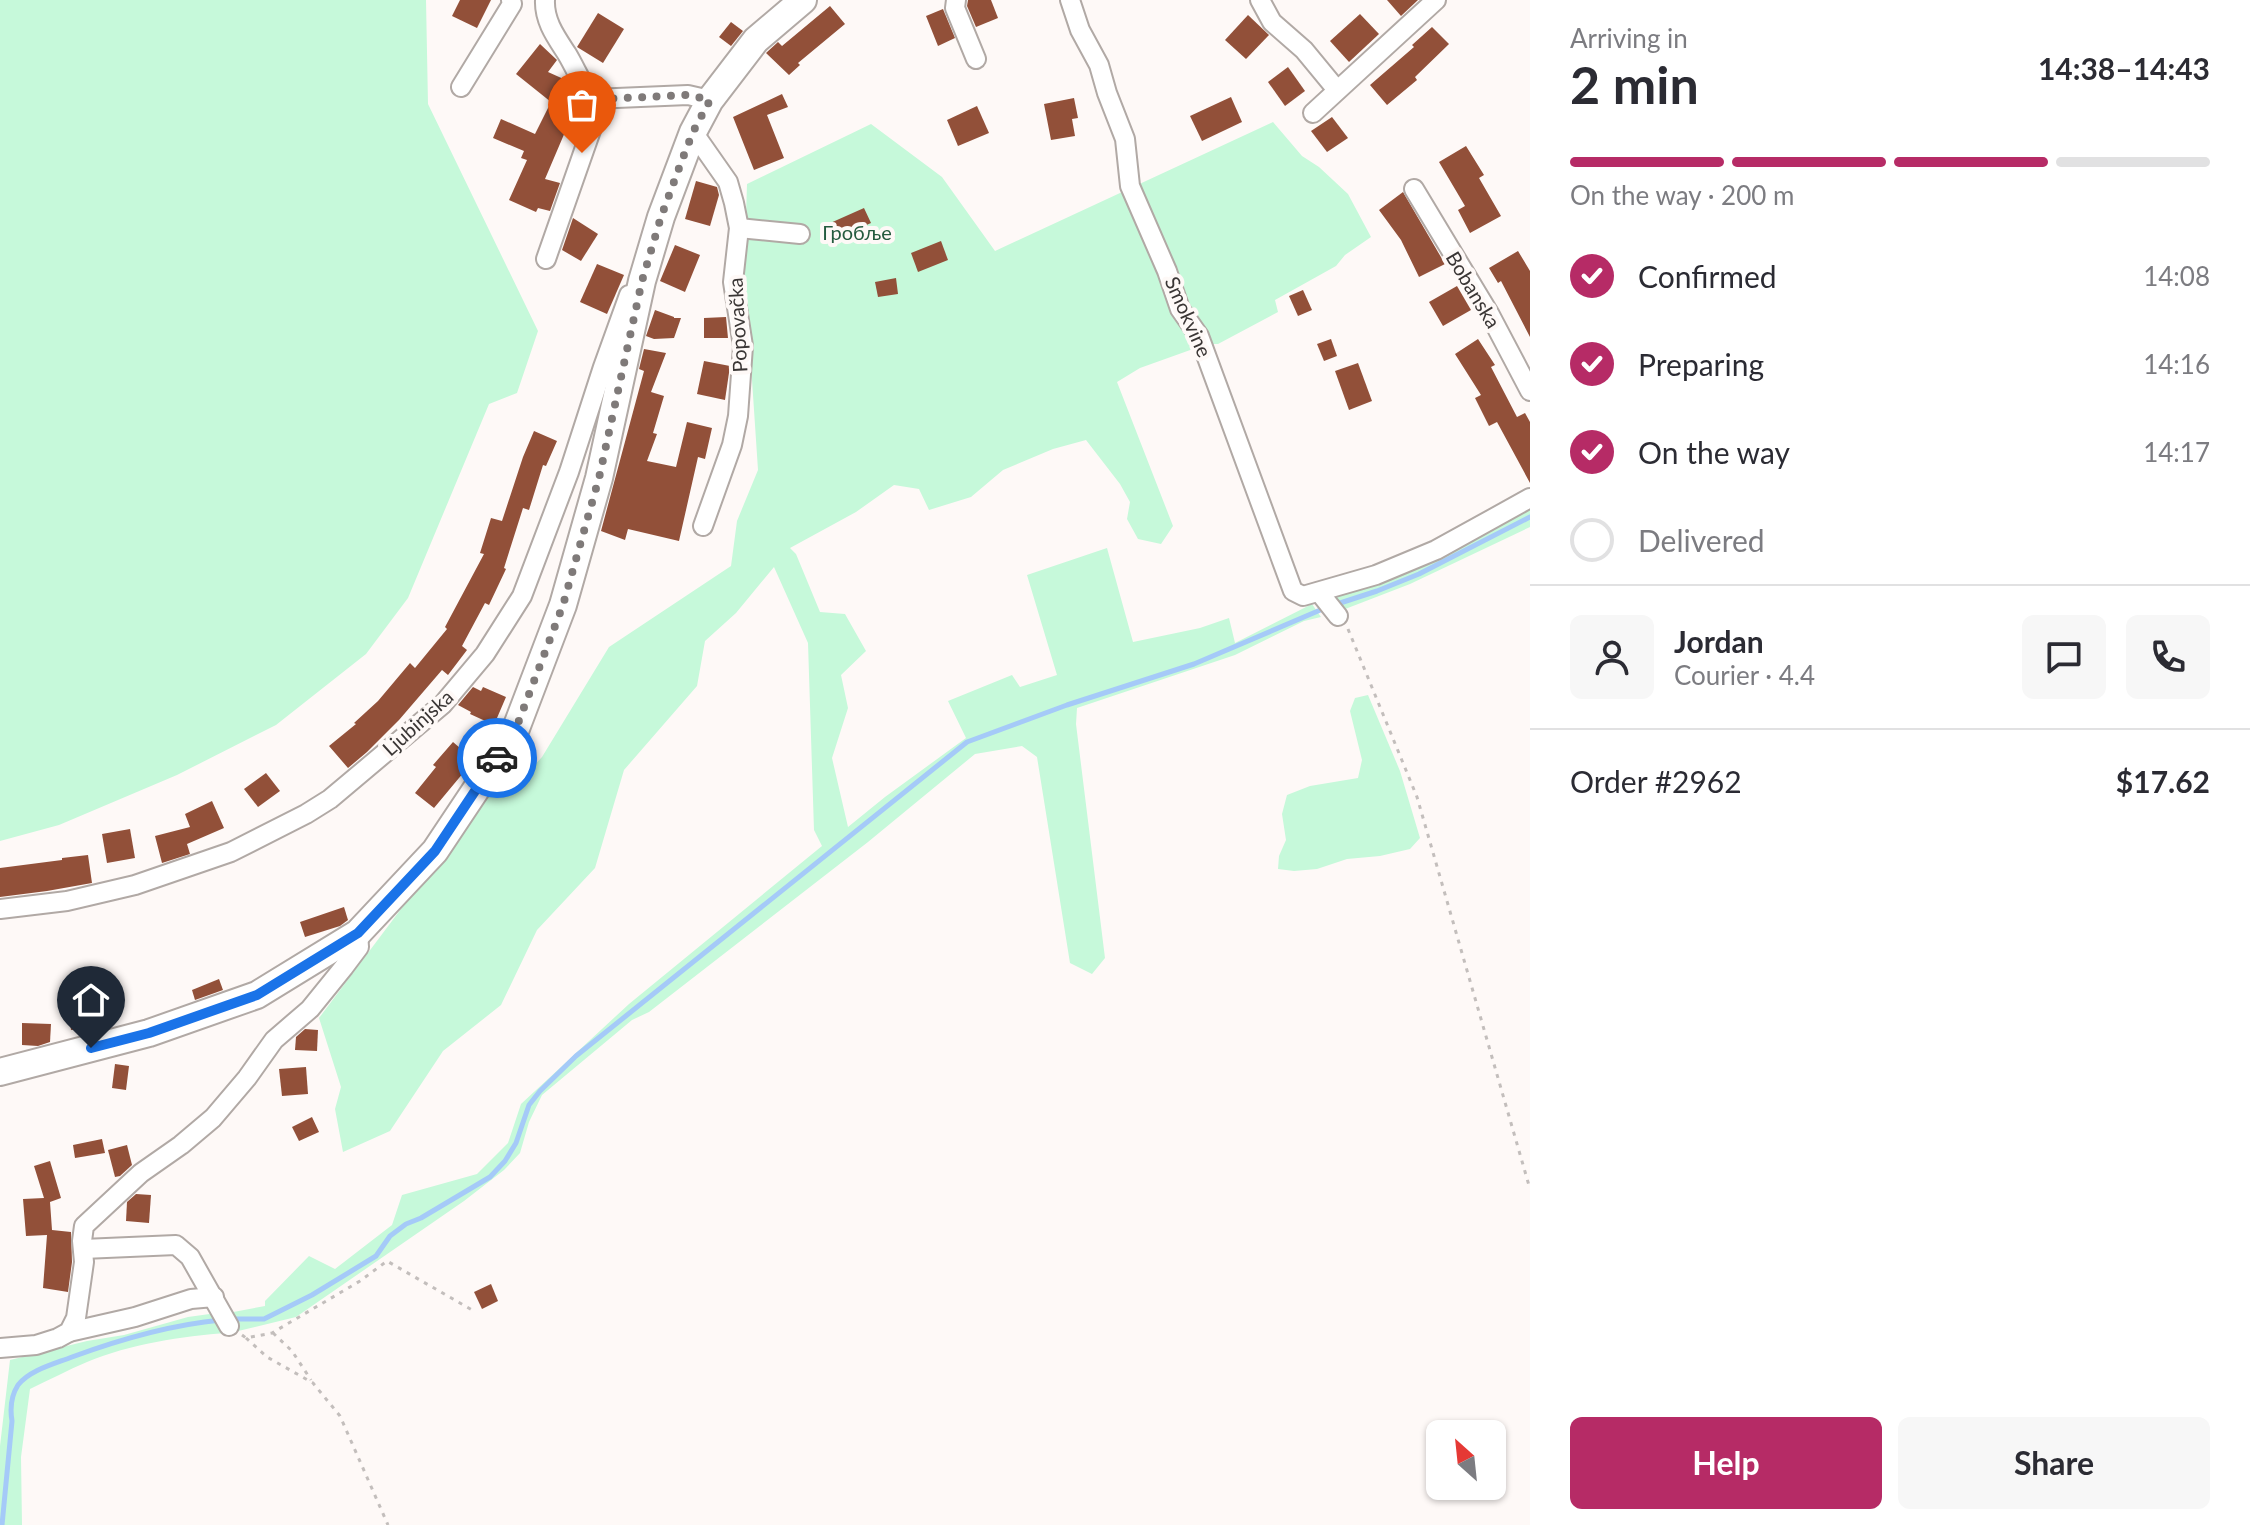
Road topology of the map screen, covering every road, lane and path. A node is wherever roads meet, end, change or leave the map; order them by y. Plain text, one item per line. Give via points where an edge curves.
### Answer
1 (511, 0) edge
2 (545, 0) edge
3 (803, 0) edge
4 (956, 0) edge
5 (1070, 0) edge
6 (1260, 0) edge
7 (1436, 0) edge
8 (976, 59) dead end
9 (461, 87) dead end
10 (1337, 90) junction
11 (602, 99) junction
12 (710, 100) junction
13 (1313, 113) dead end
14 (693, 132) junction
15 (1414, 189) dead end
16 (739, 228) junction
17 (800, 234) dead end
18 (546, 259) dead end
19 (642, 281) junction
20 (1530, 391) edge
21 (1530, 498) edge
22 (703, 526) dead end
23 (1321, 594) junction
24 (1338, 616) joint
25 (5, 909) edge
26 (358, 933) junction
27 (0, 1072) edge
28 (1530, 1189) edge
29 (83, 1249) junction
30 (214, 1297) junction
31 (472, 1310) dead end
32 (229, 1326) joint
33 (69, 1332) junction
34 (272, 1333) junction
35 (246, 1338) junction
36 (0, 1348) edge
37 (313, 1383) junction
38 (388, 1525) edge

1 - 9 street
2 - 11 street via 552,31 583,86 593,99
3 - 12 street via 756,40
4 - 8 street
5 - 23 street, Smokvine via 1125,139 1130,186 1180,309 1199,336 1293,591
6 - 10 street via 1272,22
7 - 10 street
10 - 13 street
11 - 12 street via 688,95
11 - 18 street
12 - 14 street
14 - 16 street, Popovačka via 728,182
14 - 19 street
15 - 20 street, Bobanska
16 - 17 street
16 - 22 street, Popovačka via 733,282 743,346 738,416
19 - 25 street, Ljubinjska via 624,306 522,596 485,654 443,704 330,799 231,852 135,885
19 - 26 street via 599,478 563,605 515,731 435,851
21 - 23 street via 1436,550
23 - 24 street
24 - 28 path via 1417,797
26 - 27 street via 257,995 149,1033
26 - 29 street via 359,947 344,967 310,1009 274,1040 213,1118 141,1173 84,1226
29 - 30 street via 176,1245 190,1257
29 - 33 street via 76,1318
30 - 32 street
30 - 33 street
31 - 34 path via 387,1261
32 - 35 path
33 - 36 street via 36,1345
34 - 35 path
34 - 37 path via 292,1351
35 - 37 path via 267,1357
37 - 38 path via 340,1416

